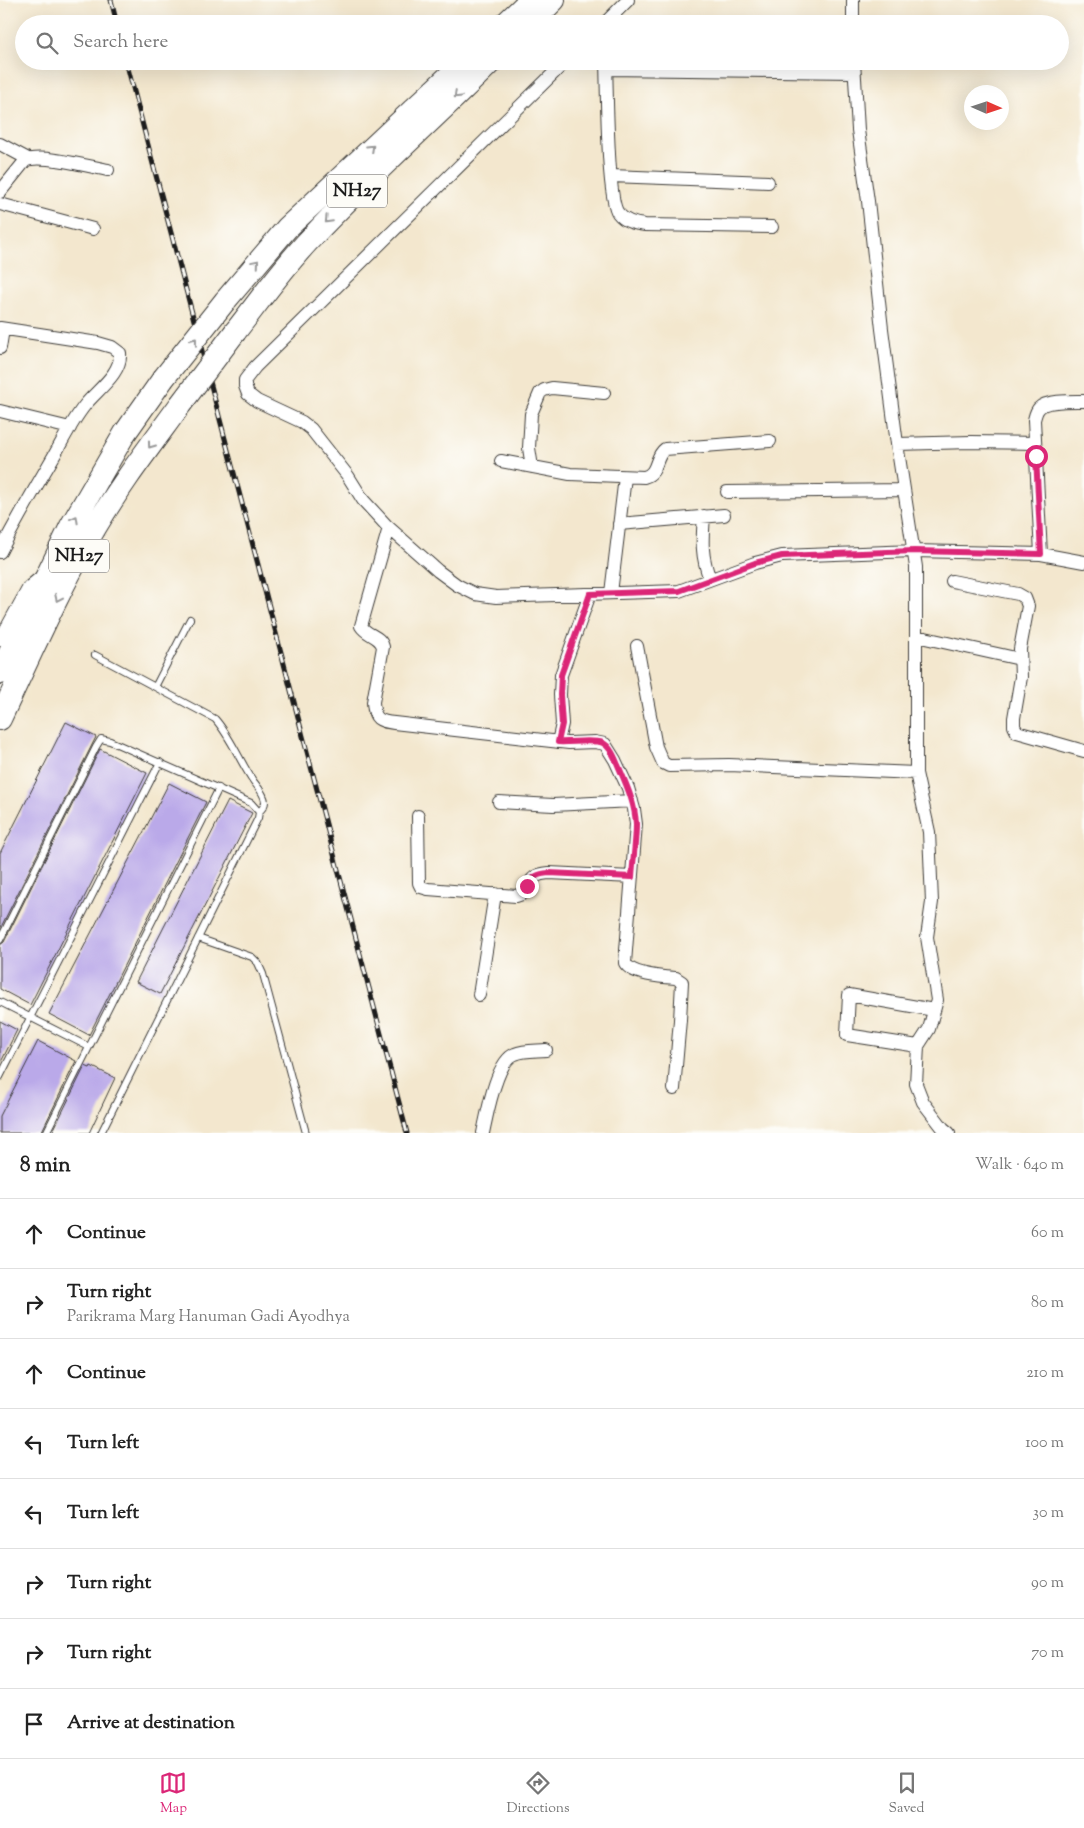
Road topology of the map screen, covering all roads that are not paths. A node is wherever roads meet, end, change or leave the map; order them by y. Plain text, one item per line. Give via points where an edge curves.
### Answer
1 (530, 0) edge
2 (554, 0) edge
3 (628, 0) edge
4 (853, 0) edge
5 (514, 15) edge
6 (539, 15) edge
7 (613, 15) edge
8 (853, 15) edge
9 (454, 70) edge
10 (483, 70) edge
11 (557, 70) edge
12 (606, 70) edge
13 (854, 70) edge
14 (0, 144) edge
15 (28, 159) junction
16 (108, 170) dead end
17 (611, 176) junction
18 (768, 182) dead end
19 (0, 192) edge
20 (0, 204) edge
21 (772, 226) dead end
22 (93, 229) dead end
23 (2, 328) edge
24 (0, 348) edge
25 (604, 393) dead end
26 (1084, 401) edge
27 (0, 411) edge
28 (70, 428) junction
29 (770, 440) dead end
30 (1035, 443) junction
31 (897, 444) junction
32 (501, 461) dead end
33 (532, 467) junction
34 (625, 477) junction
35 (904, 490) junction
36 (727, 492) dead end
37 (724, 515) dead end
38 (704, 516) junction
39 (619, 524) junction
40 (389, 528) junction
41 (914, 551) junction
42 (0, 552) edge
43 (1041, 554) junction
44 (1084, 562) edge
45 (48, 573) junction
46 (710, 580) junction
47 (952, 581) dead end
48 (611, 593) junction
49 (590, 594) junction
50 (190, 618) dead end
51 (916, 636) junction
52 (0, 640) edge
53 (637, 646) dead end
54 (95, 656) dead end
55 (1020, 659) junction
56 (0, 673) edge
57 (155, 687) junction
58 (0, 719) edge
59 (558, 742) junction
60 (1084, 751) edge
61 (160, 762) junction
62 (916, 774) junction
63 (219, 788) junction
64 (499, 802) dead end
65 (632, 802) junction
66 (259, 812) junction
67 (418, 816) dead end
68 (632, 877) junction
69 (495, 894) junction
70 (198, 938) junction
71 (0, 940) edge
72 (479, 995) dead end
73 (0, 1002) edge
74 (934, 1010) junction
75 (30, 1017) junction
76 (918, 1046) junction
77 (89, 1047) junction
78 (546, 1050) dead end
79 (0, 1077) edge
80 (674, 1089) dead end
81 (46, 1133) edge
82 (101, 1133) edge
83 (306, 1133) edge
84 (483, 1133) edge
85 (949, 1133) edge

1 - 5 highway
2 - 6 highway
3 - 7 street
4 - 8 street
45 -> 9 highway, NH27, bridge via 125,433 225,301 287,228
10 -> 58 highway, NH27, bridge via 311,238 235,332 129,475 95,527 64,584
11 - 40 street via 245,380 248,394 257,401 311,429 363,500
12 - 17 street
13 - 31 street via 858,130
14 - 15 street
15 - 16 street
15 - 19 street
17 - 18 street
17 - 21 street via 614,206 623,219 633,224
20 - 22 street
23 - 24 street
23 - 28 street via 98,343 120,353 117,370
25 - 33 street via 552,388 540,393 531,414 529,448
26 - 30 street via 1040,407 1034,420
27 - 28 street
28 - 42 street
29 - 34 street via 664,449 650,475
30 - 31 street
30 - 43 street
31 - 35 street
32 - 33 street
33 - 34 street via 570,474
34 - 39 street
35 - 36 street
35 - 41 street
37 - 38 street
38 - 39 street
38 - 46 street via 702,552
39 - 48 street
40 - 49 street via 457,585 475,594 496,597
40 - 59 street via 361,626 378,638 383,647 373,702 376,717 388,722
41 - 43 street
41 - 46 street via 782,556
41 - 51 street
43 - 44 street
45 - 52 street via 29,587
45 - 56 highway, NH27
46 - 48 street via 679,591
47 - 55 street via 1025,598 1028,606
48 - 49 street
49 - 59 street via 561,675 562,724
50 - 57 lane
51 - 55 street
51 - 62 street
53 - 62 street via 656,747 663,763 670,766 729,765
54 - 57 lane
55 - 60 street via 1021,677 1014,718 1017,732
57 - 66 lane via 209,715 221,725 262,794 265,801
59 - 65 street via 605,744
61 - 63 lane
61 - 71 lane via 101,739
61 - 75 lane
62 - 74 street via 929,832 932,902 927,937 937,1000
63 - 66 lane via 252,803
63 - 77 lane
64 - 65 street via 553,805
65 - 68 street via 636,824
66 - 70 lane
67 - 69 street via 421,886
68 - 69 street via 540,874 532,878 522,894
68 - 80 street via 625,963 634,971 676,978 682,982
69 - 72 street
70 - 82 lane
70 - 83 lane via 252,957 258,963
73 - 75 lane
74 - 76 street via 929,1029
74 - 76 street via 849,995 847,1035
75 - 77 lane
75 - 79 lane
76 - 85 street via 916,1084 923,1102
77 - 81 lane
78 - 84 street via 514,1054 506,1061 492,1092

